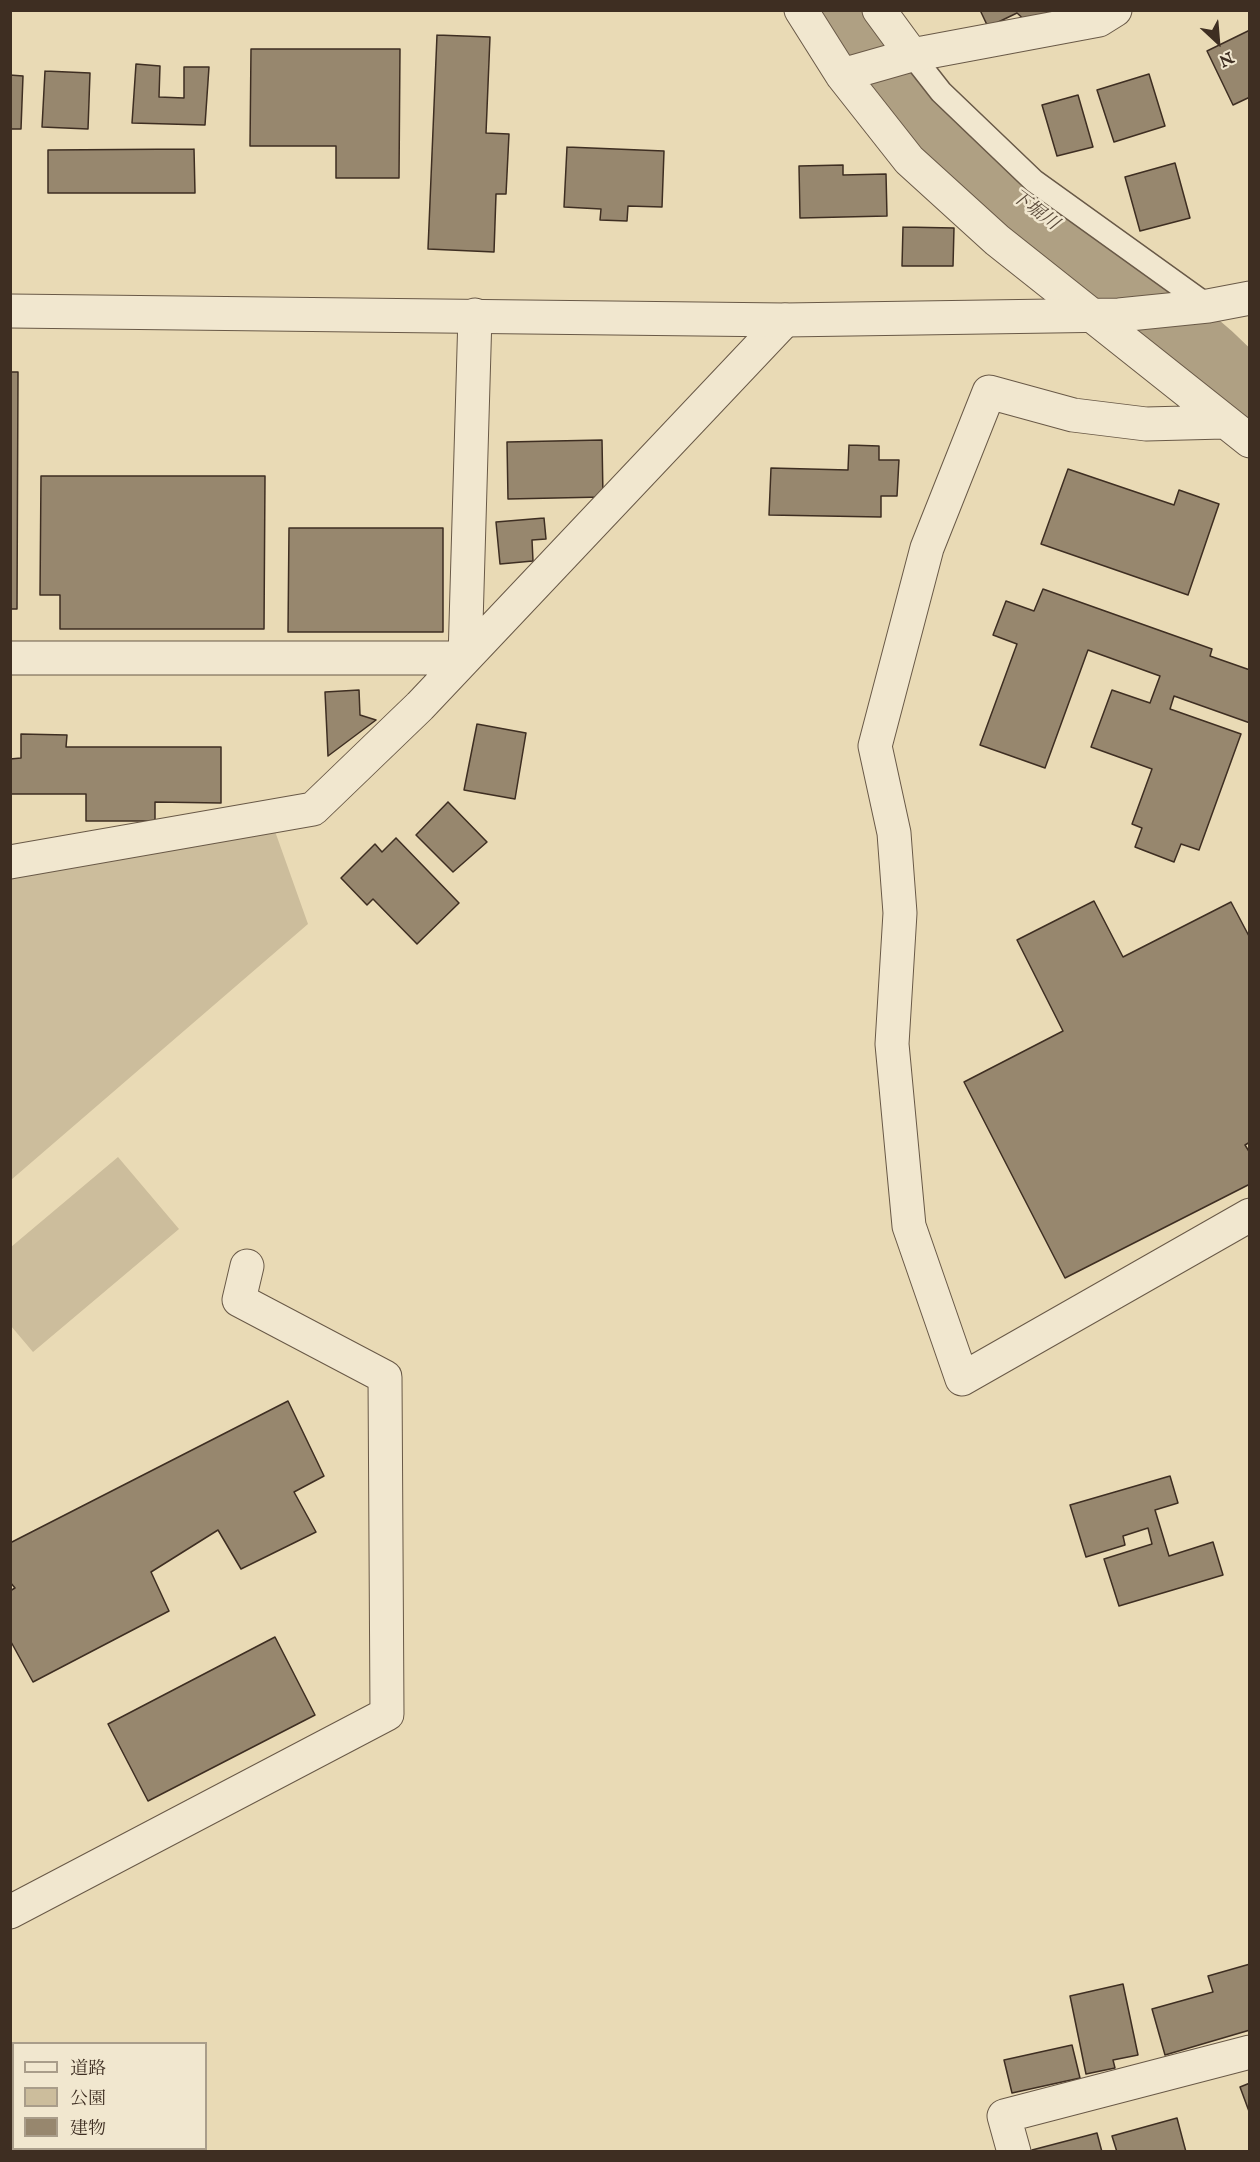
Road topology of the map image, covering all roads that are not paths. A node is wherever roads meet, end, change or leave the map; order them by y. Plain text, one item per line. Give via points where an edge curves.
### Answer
1 (801, 10) edge
2 (879, 10) edge
3 (1115, 10) edge
4 (911, 56) junction
5 (844, 75) junction
6 (1250, 298) edge
7 (1196, 307) junction
8 (10, 311) edge
9 (475, 315) junction
10 (1106, 315) junction
11 (786, 320) junction
12 (1237, 432) edge
13 (10, 658) edge
14 (465, 658) junction
15 (10, 862) edge
16 (1250, 1215) edge
17 (247, 1266) dead end
18 (10, 1912) edge
19 (1250, 2052) edge
20 (1014, 2151) edge

1 - 5 street
2 - 4 street
3 - 4 street via 1100,20
4 - 5 street
4 - 7 lane via 941,92 1034,181
5 - 10 street via 909,160 997,240
6 - 7 street
7 - 10 street
8 - 9 street
9 - 11 street
9 - 14 street
10 - 11 street
10 - 12 street
11 - 14 street
12 - 16 street via 1083,417 989,392 927,548 875,746 894,833 900,913 892,1044 909,1226 962,1379
13 - 14 street
14 - 15 street via 313,809
17 - 18 street via 240,1300 385,1377 387,1713
19 - 20 street via 1004,2116

